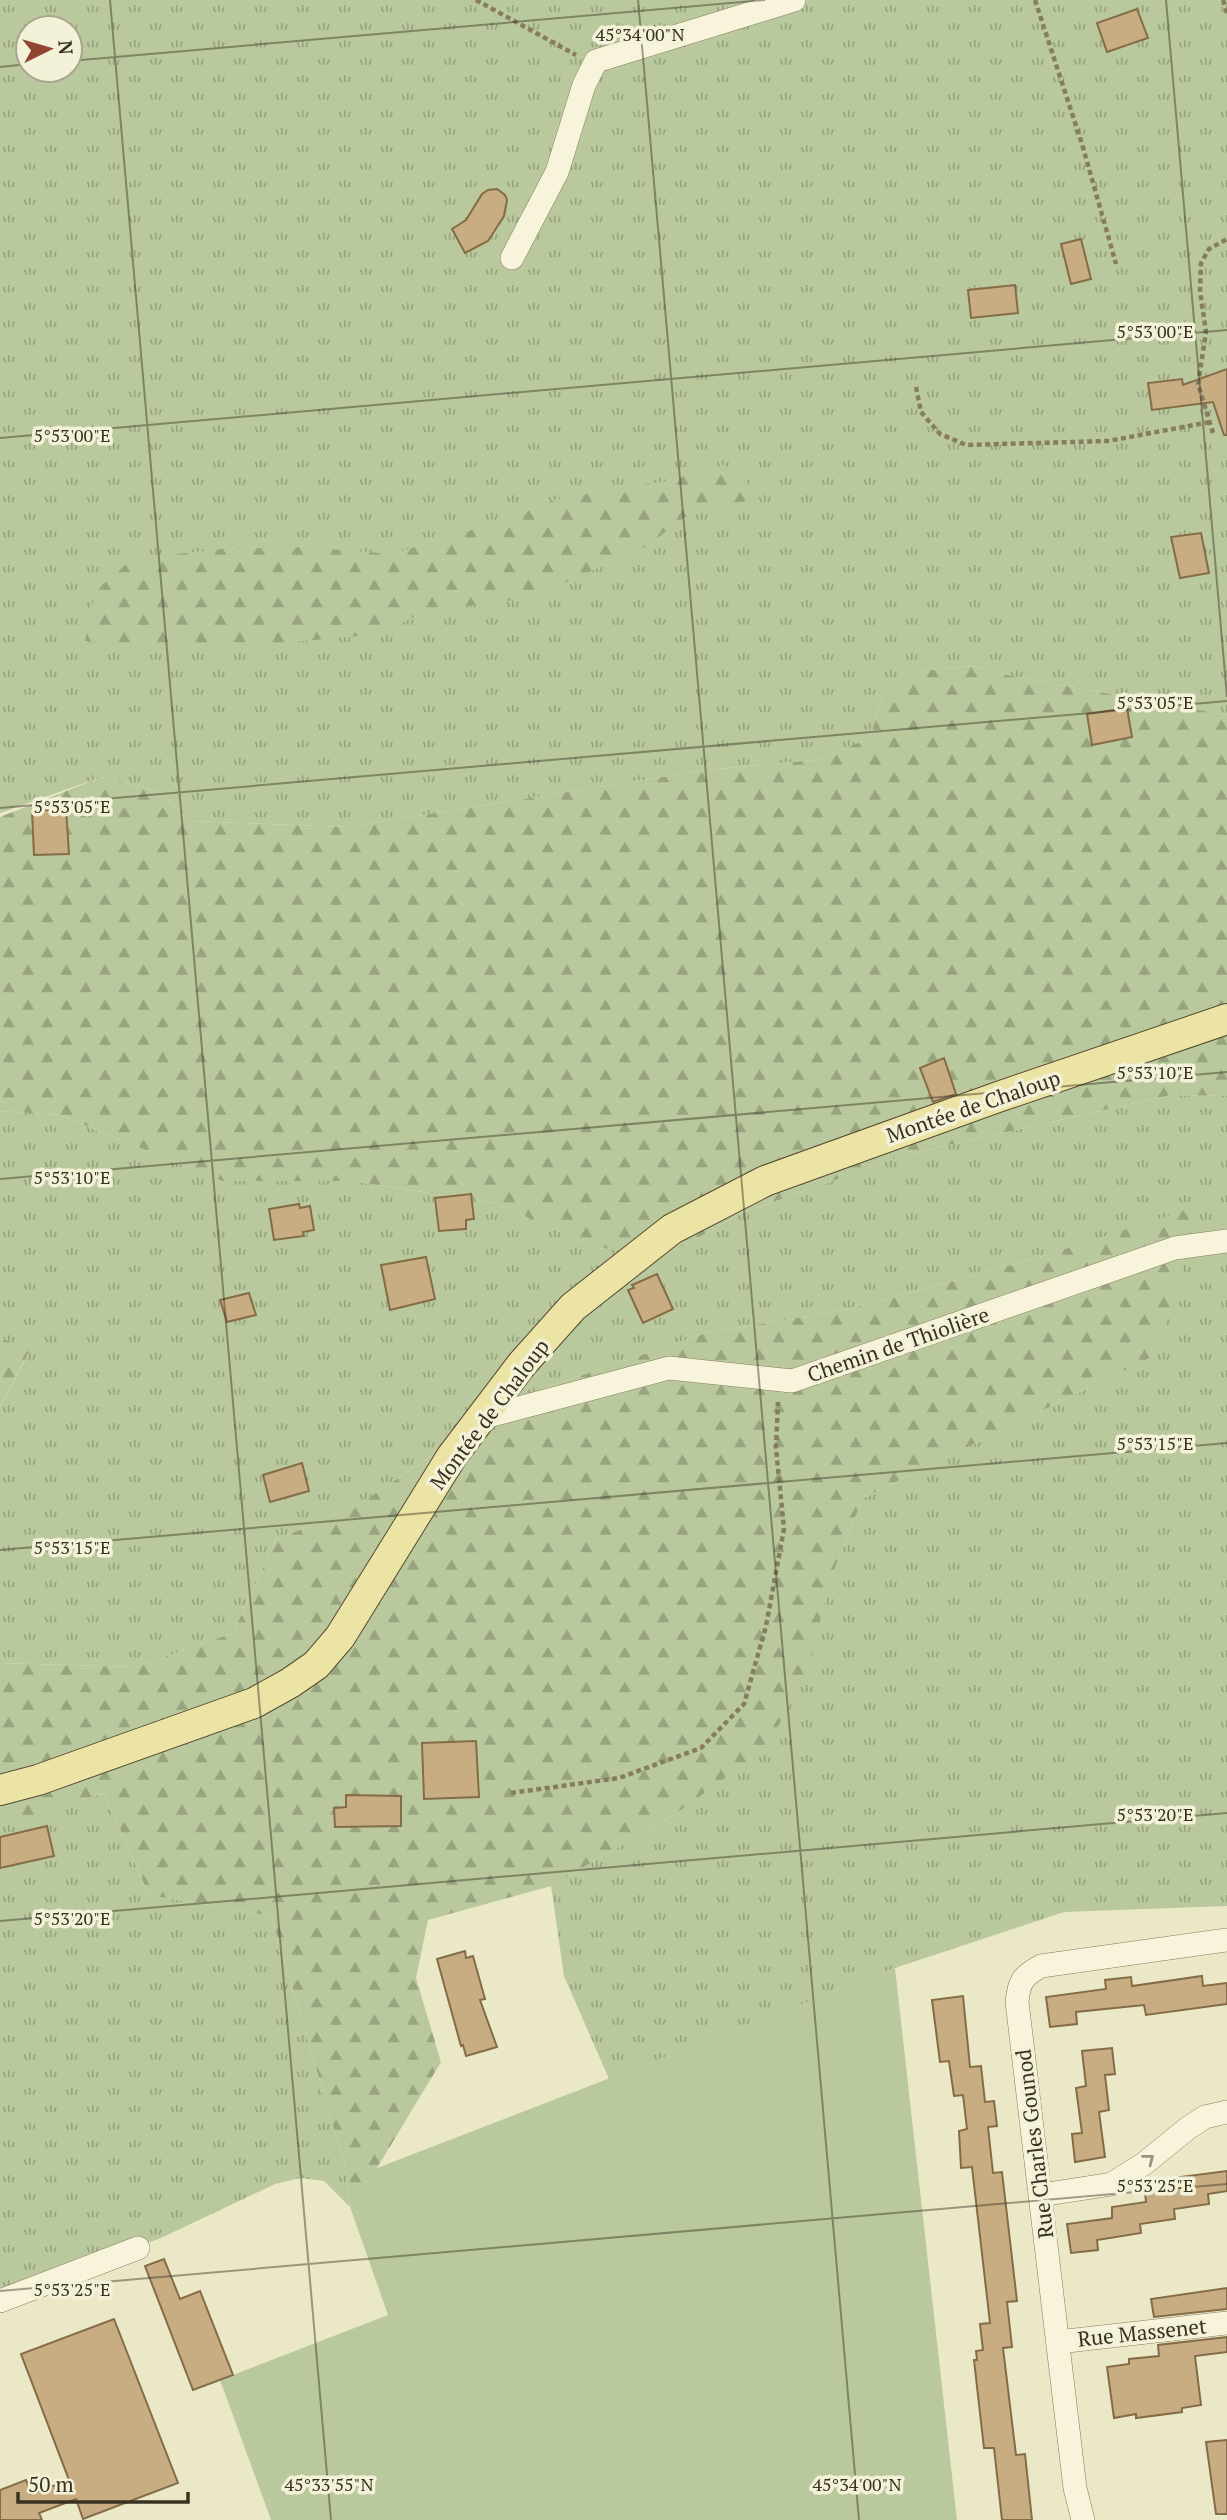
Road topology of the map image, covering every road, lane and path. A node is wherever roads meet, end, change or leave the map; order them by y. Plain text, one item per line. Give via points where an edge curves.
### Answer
1 (476, 0) edge
2 (794, 0) edge
3 (1035, 0) edge
4 (1223, 0) edge
5 (1227, 13) edge
6 (596, 61) junction
7 (1227, 239) edge
8 (512, 258) dead end
9 (1116, 264) dead end
10 (916, 387) dead end
11 (1210, 422) junction
12 (1213, 433) dead end
13 (1227, 1019) edge
14 (1227, 1241) edge
15 (779, 1380) junction
16 (481, 1418) junction
17 (0, 1790) edge
18 (511, 1793) dead end
19 (1227, 1940) edge
20 (1227, 2112) edge
21 (1041, 2195) junction
22 (138, 2248) dead end
23 (0, 2301) edge
24 (1227, 2323) edge
25 (1058, 2342) junction
26 (1082, 2519) edge

1 - 6 path via 571,54
2 - 6 street
3 - 9 path
4 - 5 path
6 - 8 street via 557,172
7 - 11 path via 1209,249 1201,263 1206,332 1198,384
10 - 11 path via 921,412 940,434 966,445 1108,441
11 - 12 path
13 - 16 main road, Montée de Chaloup via 855,1147 716,1205 672,1230 573,1307
14 - 15 street, Chemin de Thiolière via 1175,1248 792,1381
15 - 16 street, Chemin de Thiolière via 669,1368
15 - 18 path via 776,1448 784,1529 766,1626 744,1704 701,1748 620,1777
16 - 17 main road, Montée de Chaloup via 452,1456 340,1637 316,1665 254,1703
19 - 21 street, Rue Charles Gounod via 1041,1966 1026,1975 1017,2002
21 -> 20 street via 1112,2184 1188,2128
21 - 25 street, Rue Charles Gounod
22 - 23 street
24 - 25 street, Rue Massenet
25 - 26 street, Rue Charles Gounod

